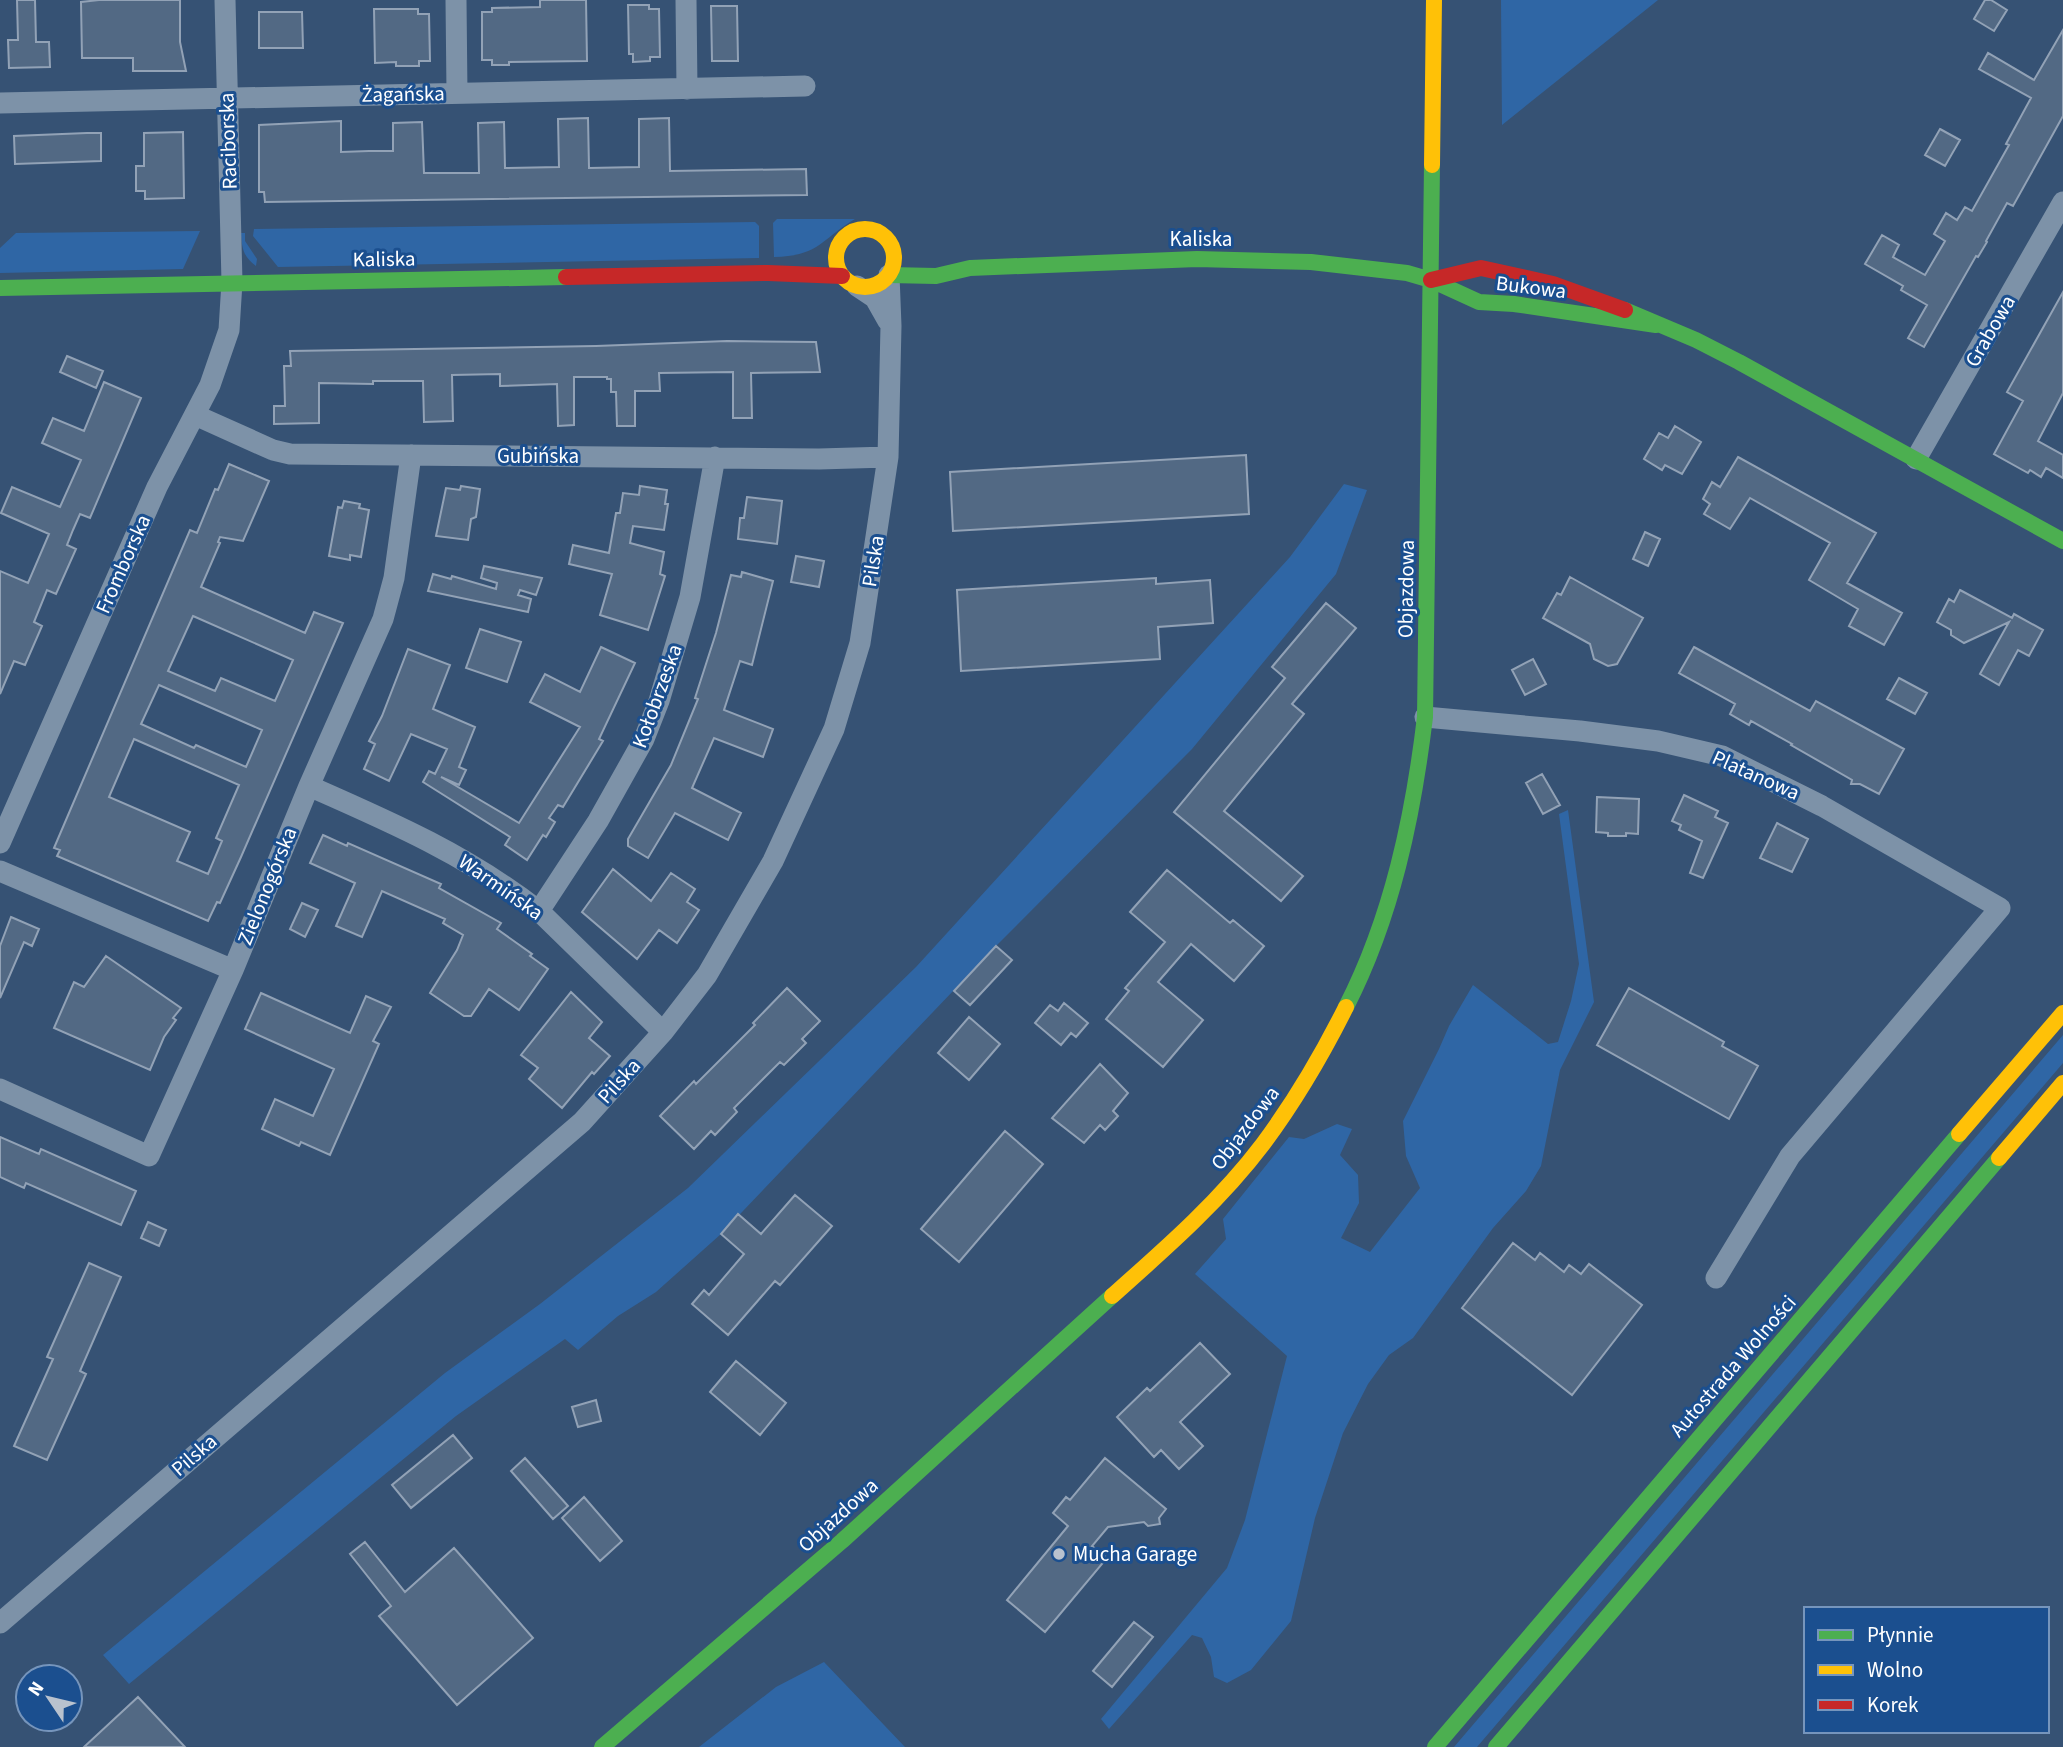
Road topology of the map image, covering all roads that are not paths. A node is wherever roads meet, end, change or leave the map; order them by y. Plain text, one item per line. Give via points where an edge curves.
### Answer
1 (225, 0) edge
2 (456, 0) edge
3 (686, 0) edge
4 (1434, 0) edge
5 (805, 86) dead end
6 (687, 89) junction
7 (457, 93) junction
8 (227, 98) junction
9 (0, 103) edge
10 (2063, 202) edge
11 (841, 244) junction
12 (930, 261) dead end
13 (970, 268) junction
14 (768, 273) junction
15 (889, 275) junction
16 (1431, 280) junction
17 (850, 281) junction
18 (232, 282) junction
19 (0, 288) edge
20 (1656, 325) junction
21 (891, 326) junction
22 (195, 415) junction
23 (411, 455) junction
24 (715, 457) junction
25 (888, 457) junction
26 (1916, 459) junction
27 (2063, 541) edge
28 (1425, 717) junction
29 (309, 786) junction
30 (0, 843) edge
31 (0, 871) edge
32 (539, 911) junction
33 (233, 970) junction
34 (2063, 1013) edge
35 (663, 1032) junction
36 (2063, 1083) edge
37 (0, 1089) edge
38 (1716, 1278) dead end
39 (0, 1623) edge
40 (602, 1747) edge
41 (1435, 1747) edge
42 (1496, 1747) edge

1 - 8 street, Raciborska
2 - 7 street
3 - 6 street
4 - 16 main road, Objazdowa
5 - 6 street, Żagańska
6 - 7 street, Żagańska
7 - 8 street, Żagańska
8 - 9 street, Żagańska
8 - 18 street, Raciborska
10 - 26 street, Grabowa
11 - 14 main road, Kaliska
11 - 15 main road via 848,235 865,229 882,235 899,251
11 - 17 main road via 836,259
12 - 13 main road, Kaliska
13 - 15 main road, Kaliska via 936,276
13 - 16 main road, Kaliska via 1281,260 1356,266
14 - 17 main road, Kaliska
14 - 18 main road, Kaliska
15 - 17 main road via 875,286
15 - 21 street, Pilska
16 - 20 main road, Bukowa via 1479,302
16 - 20 main road, Bukowa via 1482,268 1501,271 1581,293
16 - 28 main road, Objazdowa
17 - 21 street via 875,298
18 - 19 main road, Kaliska
18 - 22 street, Fromborska via 229,330
20 - 26 main road, Bukowa via 1739,362
21 - 25 street, Pilska
22 - 23 street, Gubińska via 290,454
22 - 30 street, Fromborska via 157,487
23 - 24 street, Gubińska
23 - 29 street, Zielonogórska via 394,578 383,619
24 - 25 street, Gubińska
24 - 32 street, Kołobrzeska via 690,597 644,739
25 - 35 street, Pilska via 860,643 834,729 741,920 707,975
26 - 27 main road, Bukowa
28 - 38 street, Platanowa via 1645,739 1722,757 1822,806 2000,908 1790,1156
28 - 40 main road, Objazdowa via 1407,837 1375,938 1327,1044 1263,1144 1188,1228 1088,1320 842,1541
29 - 32 street, Warmińska via 440,845
29 - 33 street, Zielonogórska
31 - 33 street
32 - 35 street, Warmińska
33 - 37 street, Zielonogórska via 149,1156
34 - 41 main road, Autostrada Wolności
35 - 39 street, Pilska via 582,1122
36 - 42 main road

